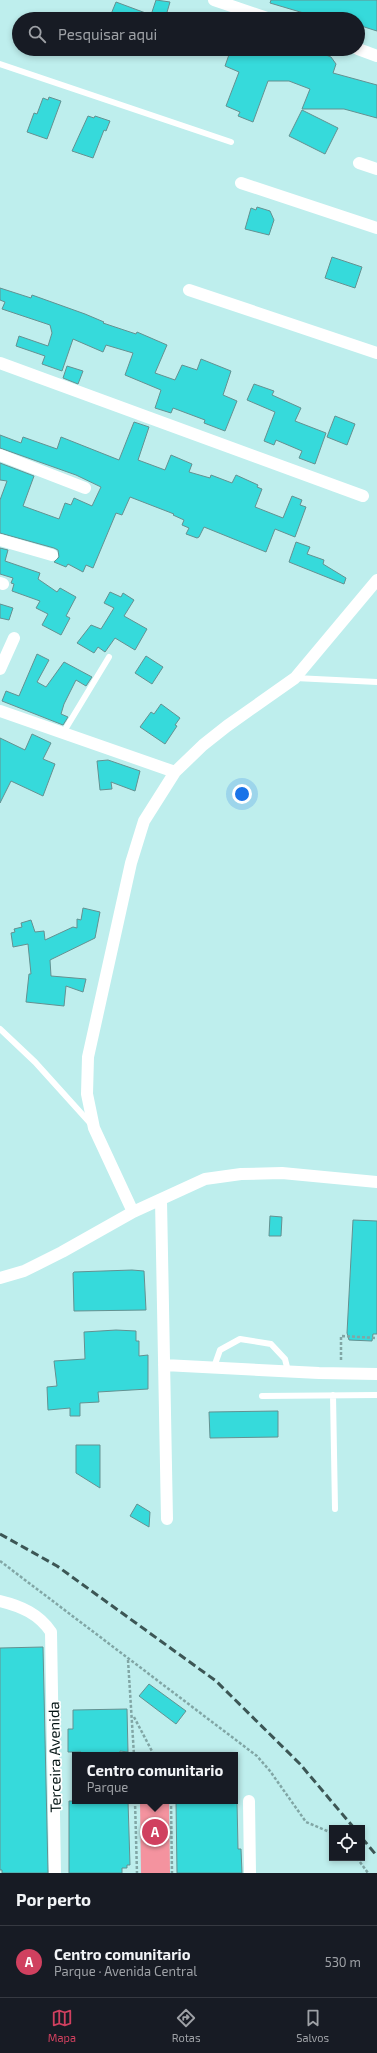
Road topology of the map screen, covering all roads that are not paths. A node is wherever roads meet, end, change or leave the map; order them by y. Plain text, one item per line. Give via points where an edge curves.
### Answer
1 (214, 0) edge
2 (249, 12) edge
3 (365, 52) edge
4 (377, 56) edge
5 (0, 64) edge
6 (231, 142) dead end
7 (359, 163) dead end
8 (377, 169) edge
9 (241, 183) dead end
10 (377, 228) edge
11 (189, 290) dead end
12 (377, 353) edge
13 (0, 363) edge
14 (0, 455) edge
15 (85, 488) dead end
16 (363, 496) dead end
17 (0, 540) edge
18 (52, 555) dead end
19 (377, 580) edge
20 (14, 638) dead end
21 (109, 657) dead end
22 (0, 669) edge
23 (295, 678) junction
24 (377, 682) edge
25 (0, 711) edge
26 (63, 733) junction
27 (175, 772) junction
28 (0, 1029) edge
29 (94, 1128) junction
30 (377, 1182) edge
31 (161, 1200) junction
32 (133, 1212) junction
33 (0, 1278) edge
34 (164, 1365) junction
35 (214, 1367) junction
36 (288, 1371) junction
37 (377, 1374) edge
38 (333, 1395) junction
39 (377, 1395) edge
40 (262, 1396) dead end
41 (335, 1509) dead end
42 (167, 1519) dead end
43 (0, 1601) edge
44 (249, 1801) dead end
45 (55, 1873) edge
46 (250, 1873) edge

1 - 2 street
3 - 4 street
5 - 6 lane
7 - 8 street
9 - 10 street
11 - 12 street
13 - 16 street
14 - 15 street
17 - 18 street
19 - 23 street
20 - 22 street
21 - 26 lane
23 - 24 lane
23 - 27 street via 227,726
25 - 26 street
26 - 27 street
27 - 29 street via 144,821 131,863 88,1056 87,1094
28 - 29 lane via 35,1062
29 - 32 street
30 - 31 street via 282,1173 241,1174 205,1179
31 - 32 street
31 - 34 street
32 - 33 street via 24,1271
34 - 35 street
34 - 42 street
35 - 36 street
35 - 36 lane via 220,1350 240,1339 271,1344 285,1359
36 - 37 street
38 - 39 lane
38 - 40 lane
38 - 41 lane
43 - 45 street, Terceira Avenida via 35,1613 51,1632
44 - 46 street

